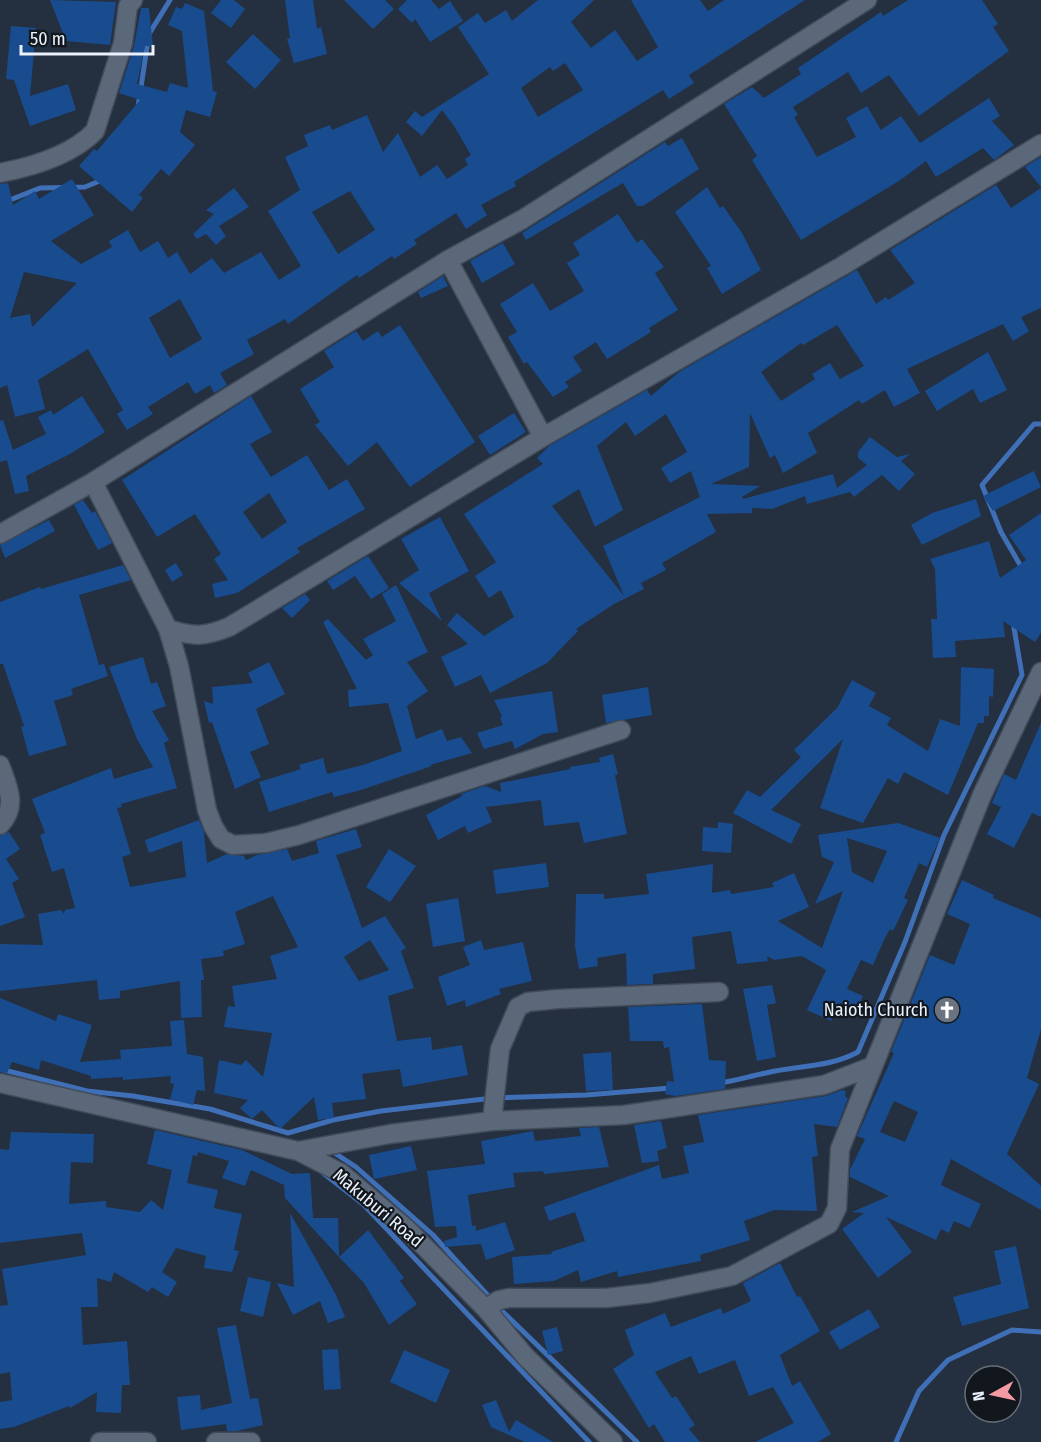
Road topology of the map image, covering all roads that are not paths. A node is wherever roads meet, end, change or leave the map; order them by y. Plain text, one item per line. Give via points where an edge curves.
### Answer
1 (133, 0) edge
2 (867, 0) edge
3 (1041, 144) edge
4 (0, 172) edge
5 (448, 260) junction
6 (543, 437) junction
7 (93, 482) junction
8 (0, 534) edge
9 (168, 629) junction
10 (1041, 672) edge
11 (621, 730) dead end
12 (0, 765) edge
13 (0, 825) edge
14 (719, 992) dead end
15 (873, 1066) junction
16 (0, 1083) edge
17 (492, 1121) junction
18 (298, 1151) junction
19 (486, 1309) junction
20 (100, 1442) edge
21 (147, 1442) edge
22 (216, 1442) edge
23 (251, 1442) edge
24 (613, 1442) edge

1 - 4 street via 94,131 85,141 43,161
2 - 5 street via 523,219
3 - 6 street via 842,266
5 - 6 street
5 - 7 street
6 - 9 street via 229,627 207,636
7 - 8 street
7 - 9 street
9 - 11 street via 207,810 221,839 233,845 266,843 322,829
10 - 15 street via 982,795
12 - 13 street via 11,806
14 - 17 street via 558,999 518,1007 500,1049
15 - 17 street via 824,1085 624,1115
15 - 19 street via 840,1149 834,1216 824,1228 732,1276 606,1298 509,1298
16 - 18 street, Makuburi Road
17 - 18 street
18 - 19 street, Makuburi Road via 341,1173 407,1229
19 - 24 street, Makuburi Road via 525,1356
20 - 21 street
22 - 23 street

